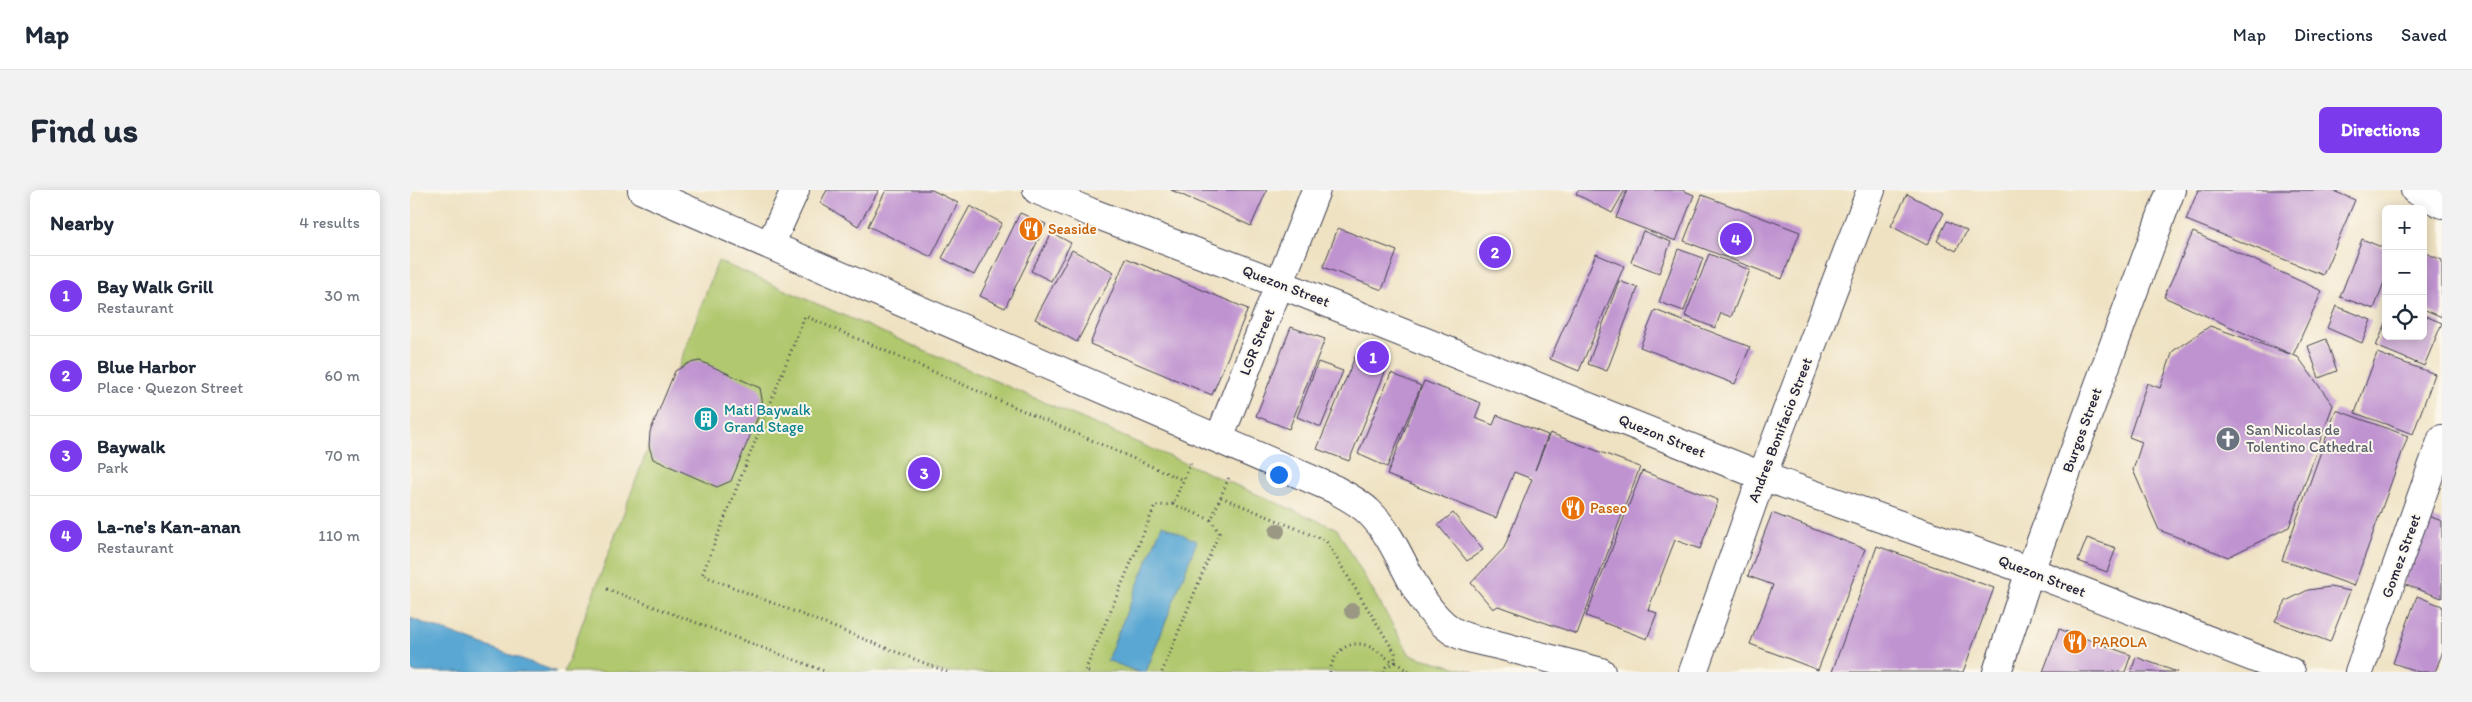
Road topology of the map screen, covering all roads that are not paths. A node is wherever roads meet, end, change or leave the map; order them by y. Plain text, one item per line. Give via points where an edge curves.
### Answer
1 (642, 190) edge
2 (795, 190) edge
3 (1037, 190) edge
4 (1316, 190) edge
5 (1871, 190) edge
6 (2171, 190) edge
7 (2415, 190) edge
8 (2442, 204) edge
9 (770, 245) junction
10 (1280, 284) junction
11 (1219, 438) junction
12 (2442, 439) edge
13 (1762, 476) junction
14 (2030, 571) junction
15 (1601, 672) edge
16 (1694, 672) edge
17 (1997, 672) edge
18 (2291, 672) edge
19 (2359, 672) edge

1 - 9 street
2 - 9 street
3 - 10 street, Quezon Street
4 - 10 street, LGR Street
5 - 13 street, Andres Bonifacio Street
6 - 14 street, Burgos Street
7 - 8 street
9 - 11 street
10 - 11 street, LGR Street
10 - 13 street, Quezon Street
11 - 15 street via 1356,501 1369,512 1398,554 1433,614 1452,631
12 - 19 street, Gomez Street
13 - 14 street, Quezon Street
13 - 16 street, Andres Bonifacio Street
14 - 17 street, Burgos Street
14 - 18 street, Quezon Street

